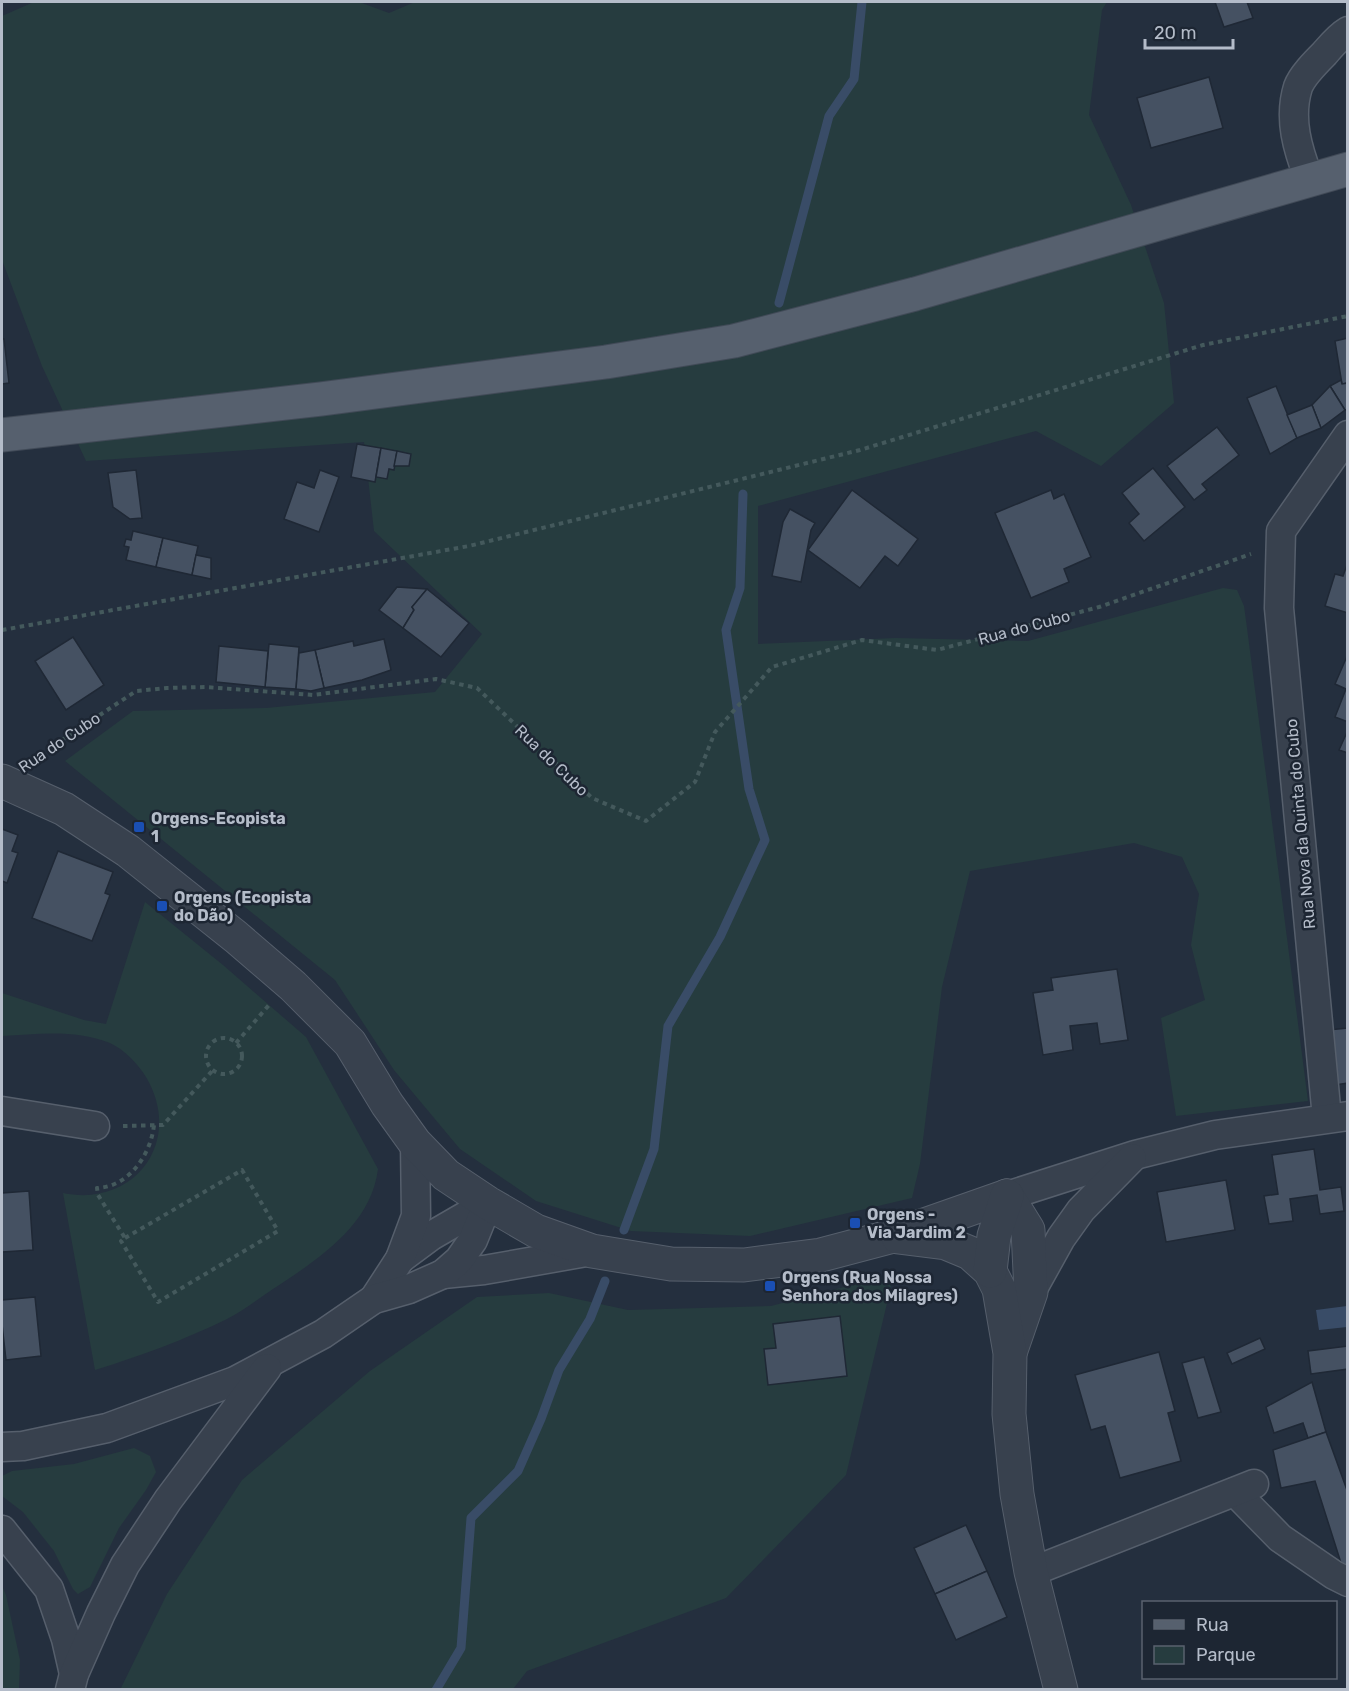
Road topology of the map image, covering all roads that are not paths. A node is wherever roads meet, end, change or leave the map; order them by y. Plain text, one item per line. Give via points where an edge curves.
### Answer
1 (1347, 31) edge
2 (1347, 169) edge
3 (1309, 179) junction
4 (2, 435) edge
5 (1347, 435) edge
6 (2, 781) edge
7 (2, 1111) edge
8 (1337, 1117) edge
9 (95, 1126) road end
10 (415, 1143) junction
11 (1135, 1155) junction
12 (1007, 1196) junction
13 (488, 1203) junction
14 (893, 1236) junction
15 (592, 1251) junction
16 (400, 1259) junction
17 (990, 1271) junction
18 (443, 1274) junction
19 (1031, 1292) junction
20 (374, 1299) junction
21 (1010, 1353) junction
22 (271, 1362) junction
23 (2, 1447) edge
24 (2, 1530) edge
25 (1031, 1572) junction
26 (1347, 1582) edge
27 (72, 1682) edge
28 (1061, 1689) edge

1 - 3 street via 1314,64 1299,86 1294,117 1297,146
2 - 3 main road
3 - 4 main road via 915,294 734,341 345,396
5 - 8 street, Rua Nova da Quinta do Cubo via 1281,531 1280,608
6 - 10 street via 64,809 128,851 294,986 350,1043
7 - 9 street
8 - 11 street via 1215,1135
10 - 13 street via 446,1175
10 - 16 street via 416,1216
11 - 12 street
11 - 19 street via 1081,1210
12 - 14 street
12 - 17 street via 994,1236
12 - 19 street via 1028,1230
13 - 15 street via 536,1231
13 - 16 street
13 - 18 street via 473,1240
14 - 15 street via 821,1255 744,1265 670,1264
14 - 17 street via 946,1243 970,1253
15 - 18 street
16 - 20 street
17 - 21 street via 999,1289
18 - 20 street
19 - 21 street
20 - 22 street via 324,1334
21 - 25 street via 1009,1414 1017,1494
22 - 23 street via 235,1381 107,1428
22 - 27 street via 125,1564
24 - 27 street via 49,1589 66,1639
25 - 26 street via 1244,1488 1280,1538
25 - 28 street

